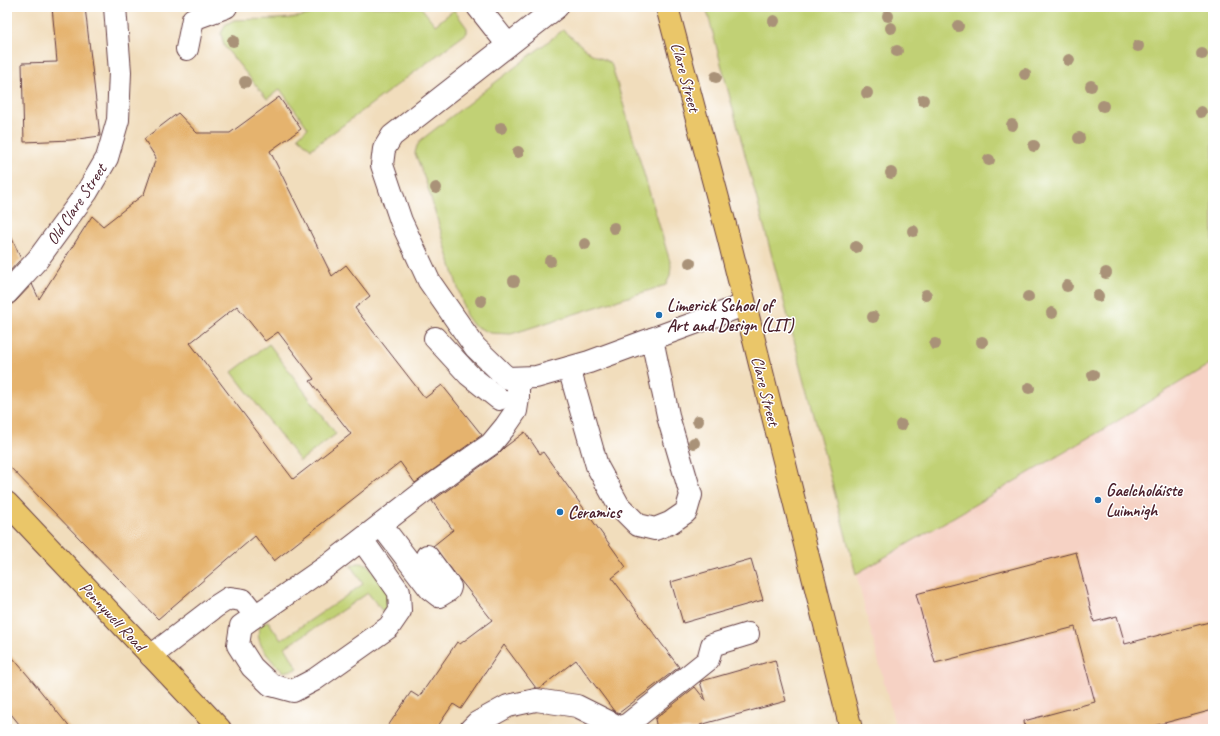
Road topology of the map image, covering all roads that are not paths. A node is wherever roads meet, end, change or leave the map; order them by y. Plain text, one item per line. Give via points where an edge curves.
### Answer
1 (115, 7) edge
2 (226, 7) edge
3 (478, 7) edge
4 (557, 7) edge
5 (667, 7) edge
6 (508, 45) junction
7 (187, 49) dead end
8 (7, 293) edge
9 (744, 305) junction
10 (435, 338) dead end
11 (652, 339) junction
12 (569, 368) junction
13 (518, 378) junction
14 (499, 399) dead end
15 (7, 503) edge
16 (381, 525) junction
17 (362, 540) junction
18 (427, 556) dead end
19 (255, 615) junction
20 (748, 634) dead end
21 (151, 656) junction
22 (623, 728) edge
23 (220, 729) edge
24 (471, 729) edge
25 (851, 729) edge

1 - 8 street, Old Clare Street via 120,72 118,120 107,158 87,192 38,259
2 - 7 street via 193,19
3 - 6 street
4 - 6 street
5 - 9 main road, Clare Street
6 - 13 street via 392,136 384,149 382,165 401,221 429,281 475,347 507,378
9 - 11 street
9 - 25 main road, Clare Street
10 - 14 street via 469,375
11 - 12 street
11 - 12 street via 669,420 692,495 686,512 656,529 638,525 619,506 597,466
12 - 13 street via 536,377
13 - 16 street via 516,411 491,444
15 - 21 main road, Pennywell Road
16 - 17 street
16 - 18 street via 430,590 442,596 450,587
17 - 19 street
17 - 19 street via 399,592 400,611 389,627 314,680 292,691 272,685 252,666 238,645 241,626
19 - 21 street via 243,600 230,598
20 - 22 street via 712,646 708,660
21 - 23 main road, Pennywell Road
22 - 24 street via 577,706 536,700 508,706

